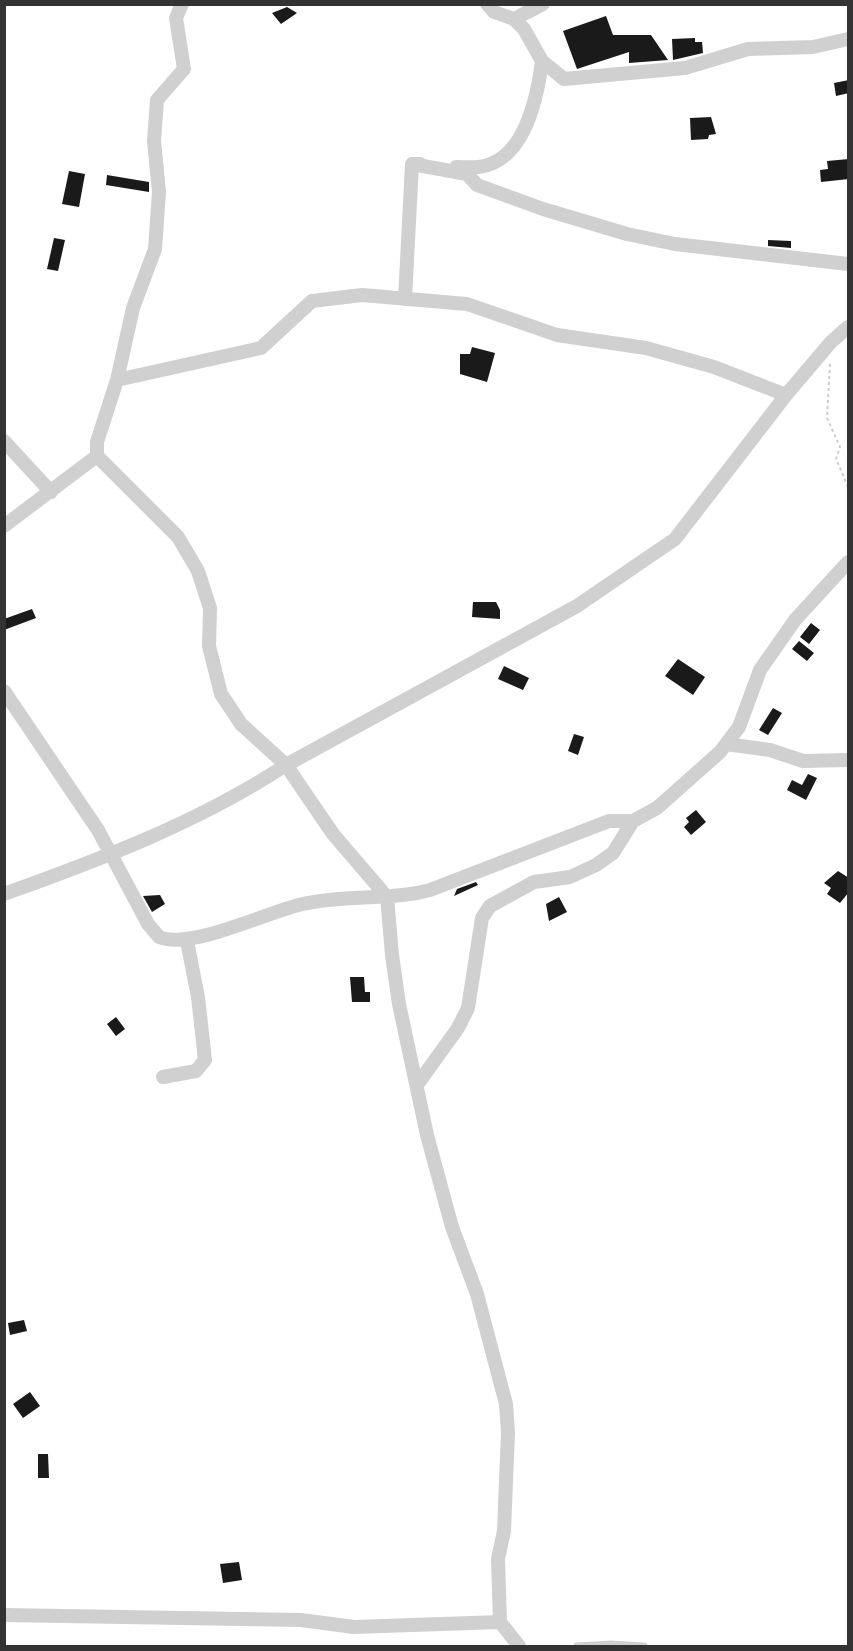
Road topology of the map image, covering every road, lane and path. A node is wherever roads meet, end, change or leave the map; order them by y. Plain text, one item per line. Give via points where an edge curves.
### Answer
1 (182, 4) edge
2 (487, 4) edge
3 (543, 4) edge
4 (514, 19) junction
5 (849, 39) edge
6 (542, 61) junction
7 (412, 164) junction
8 (849, 264) edge
9 (405, 299) junction
10 (849, 327) edge
11 (831, 342) junction
12 (117, 380) junction
13 (786, 395) junction
14 (4, 441) edge
15 (98, 456) junction
16 (849, 487) edge
17 (51, 492) junction
18 (4, 526) edge
19 (849, 562) edge
20 (4, 691) edge
21 (726, 744) junction
22 (849, 760) edge
23 (286, 765) junction
24 (633, 822) junction
25 (112, 856) junction
26 (4, 894) edge
27 (387, 897) junction
28 (187, 941) junction
29 (163, 1077) dead end
30 (417, 1085) junction
31 (4, 1615) edge
32 (500, 1622) junction
33 (519, 1647) edge
34 (577, 1647) edge
35 (644, 1647) edge

1 - 12 street via 176,18 184,69 158,100 154,141 159,192 155,249 133,308
2 - 4 street via 494,12
3 - 4 street
4 - 6 street
5 - 6 street via 813,47 748,49 685,68 572,80 564,79
6 - 7 street via 538,97 529,121 503,158 479,168
7 - 8 street via 466,174 488,189 627,234 675,244
7 - 9 street
9 - 12 street via 362,295 312,301 261,348
9 - 13 street via 467,304 557,335 646,348 714,367
10 - 11 street
11 - 13 street
11 - 16 path via 827,418 840,447 836,459
12 - 15 street via 98,442
13 - 23 street via 675,539 577,606
14 - 17 street
15 - 17 street
15 - 23 street via 161,519 190,555 206,589 210,608 208,646 221,694 241,724
17 - 18 street
19 - 21 street via 795,620 760,670 738,727
20 - 25 street via 73,789
21 - 22 street via 770,750 803,761
21 - 24 street via 682,789
23 - 25 street via 244,792
23 - 27 street via 333,834
24 - 27 street via 609,822 430,890
24 - 30 street via 613,853 596,865 570,877 534,882 490,906 482,918 468,1008
25 - 26 street
25 - 28 street via 159,937
27 - 28 street via 304,903
27 - 30 street via 395,977
28 - 29 street via 205,1060 196,1071
30 - 32 street via 452,1227 477,1294 506,1404 504,1531 498,1559
31 - 32 street via 301,1620 354,1627
32 - 33 street
34 - 35 lane

